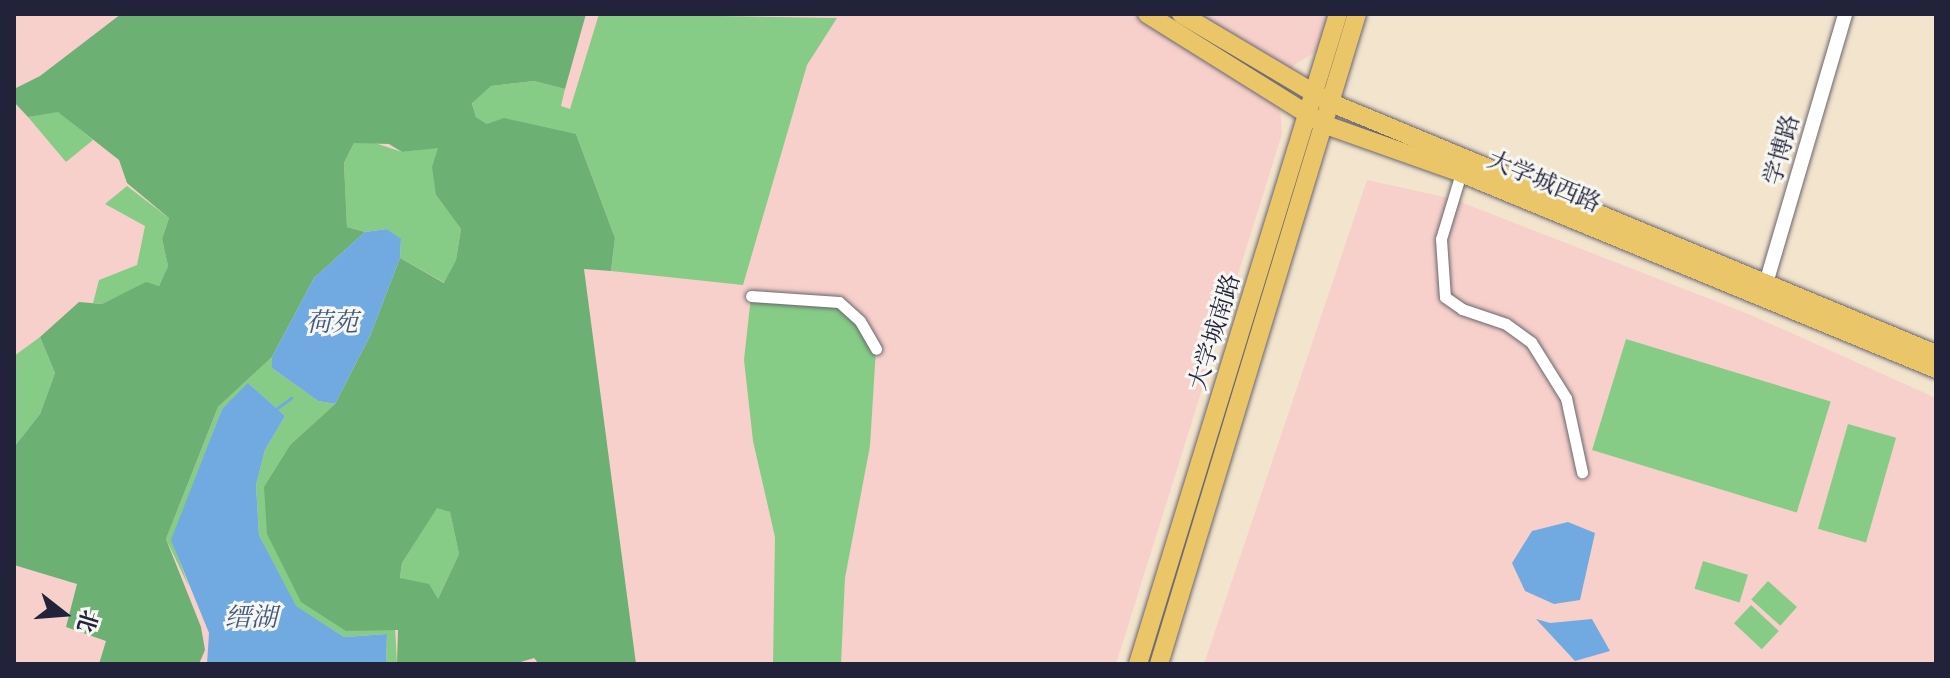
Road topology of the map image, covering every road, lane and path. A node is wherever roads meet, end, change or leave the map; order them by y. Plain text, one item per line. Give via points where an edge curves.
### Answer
1 (1147, 14) edge
2 (1181, 14) edge
3 (1338, 14) edge
4 (1357, 14) edge
5 (1845, 14) edge
6 (1321, 98) junction
7 (1306, 114) junction
8 (1323, 124) junction
9 (1461, 173) junction
10 (1763, 291) junction
11 (751, 296) dead end
12 (876, 349) dead end
13 (1936, 354) edge
14 (1936, 369) edge
15 (1582, 472) dead end
16 (1138, 664) edge
17 (1159, 664) edge

1 - 7 main road, 大学城西路
2 - 6 main road, 大学城西路
3 - 6 main road, 大学城南路
4 - 6 main road, 大学城南路
5 - 10 street, 学博路
6 - 7 main road, 大学城南路
6 - 8 main road, 大学城南路
6 - 10 main road, 大学城西路
7 - 8 main road, 大学城西路
7 - 16 main road, 大学城南路
8 - 9 main road, 大学城西路
8 - 17 main road, 大学城南路
9 - 10 main road, 大学城西路
9 - 15 street via 1441,239 1445,297 1462,309 1506,324 1531,342 1566,398
10 - 13 main road, 大学城西路
10 - 14 main road, 大学城西路
11 - 12 street via 839,302 860,321

